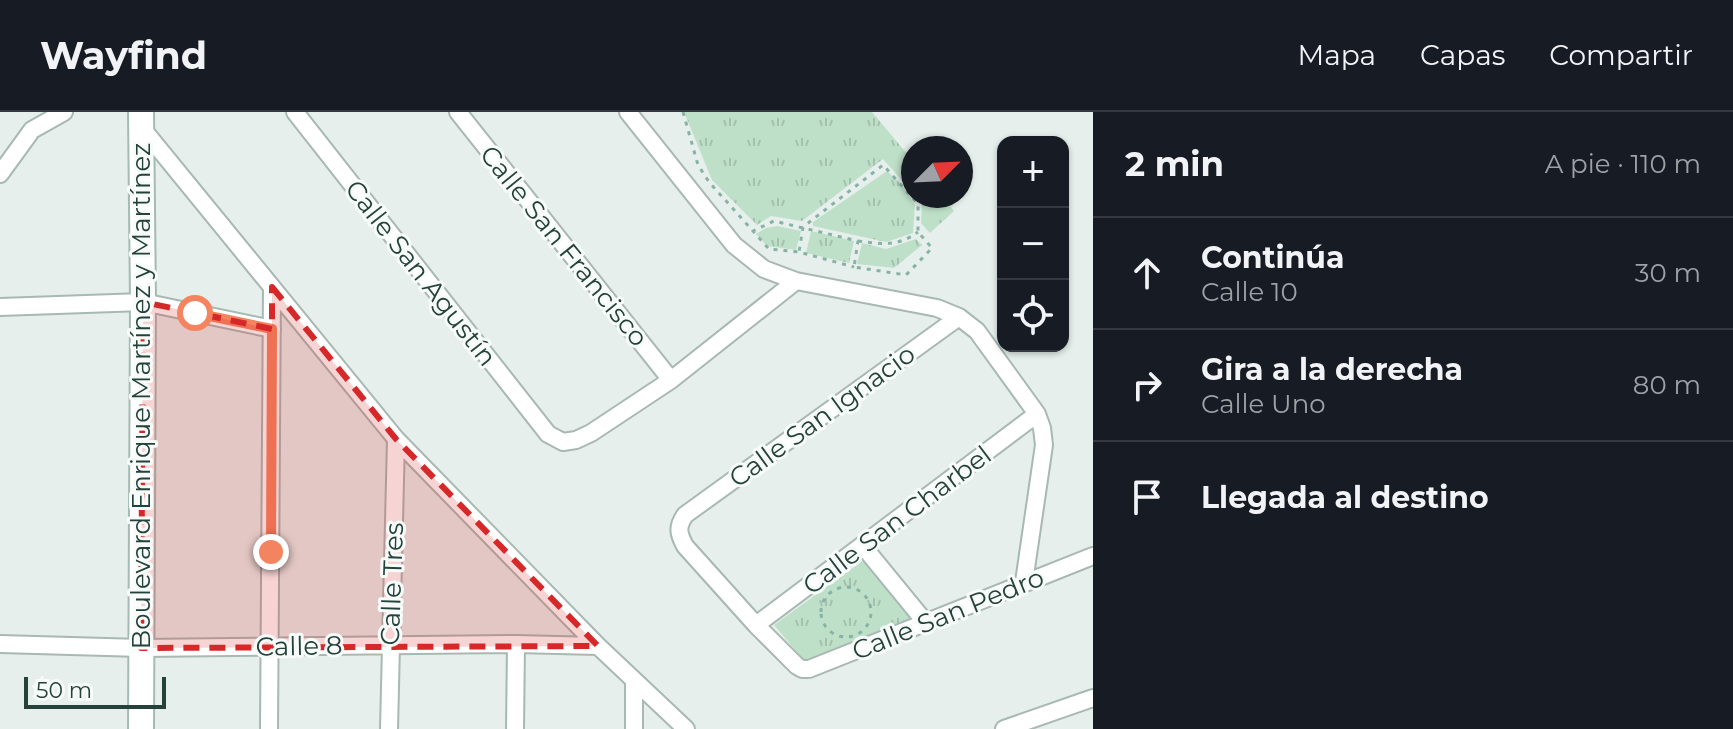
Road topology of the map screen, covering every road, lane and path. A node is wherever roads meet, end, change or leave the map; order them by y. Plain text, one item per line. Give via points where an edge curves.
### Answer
1 (64, 112) edge
2 (295, 112) edge
3 (458, 112) edge
4 (628, 112) edge
5 (683, 112) edge
6 (141, 120) edge
7 (0, 174) edge
8 (803, 227) junction
9 (753, 231) junction
10 (918, 232) junction
11 (858, 241) junction
12 (799, 252) junction
13 (854, 267) junction
14 (796, 281) junction
15 (272, 287) junction
16 (143, 302) junction
17 (0, 307) edge
18 (959, 317) junction
19 (272, 329) junction
20 (671, 380) junction
21 (1037, 414) junction
22 (396, 439) junction
23 (863, 546) junction
24 (1093, 556) edge
25 (1024, 582) junction
26 (838, 588) joint
27 (926, 623) junction
28 (756, 625) junction
29 (862, 639) dead end
30 (0, 644) edge
31 (516, 644) junction
32 (390, 645) junction
33 (848, 645) dead end
34 (598, 646) junction
35 (271, 647) junction
36 (141, 648) junction
37 (634, 682) junction
38 (1093, 698) edge
39 (141, 729) edge
40 (269, 729) edge
41 (389, 729) edge
42 (515, 729) edge
43 (634, 729) edge
44 (686, 729) edge
45 (1004, 729) edge

1 - 7 street via 32,130
2 - 20 street, Calle San Agustín via 548,434 563,442 583,437
3 - 20 street, Calle San Francisco
4 - 14 street via 734,245 764,269
5 - 9 path via 698,165
6 - 15 street
6 - 16 street, Boulevard Enrique Martínez y Martínez
8 - 9 path via 774,221
8 - 10 path via 883,165 918,204
8 - 11 path
8 - 12 path
9 - 12 path via 769,249
10 - 11 path via 889,245
10 - 13 path via 932,248 906,275
11 - 13 path
12 - 13 path
14 - 18 street via 937,308
14 - 20 street
15 - 19 street
15 - 22 street
16 - 17 street
16 - 19 street
16 - 36 street, Boulevard Enrique Martínez y Martínez
18 - 21 street via 977,331
18 - 28 street, Calle San Ignacio via 679,524 685,546
19 - 35 street
21 - 23 street, Calle San Charbel
21 - 25 street via 1044,445
22 - 32 street, Calle Tres
22 - 34 street
23 - 27 street
23 - 28 street, Calle San Charbel
24 - 25 street, Calle San Pedro
25 - 27 street, Calle San Pedro
26 - 26 path via 855,588 868,599 869,624 857,636 833,634 822,622 821,605
27 - 28 street, Calle San Pedro via 802,669
29 - 33 path
30 - 36 street, Calle 8
31 - 32 street, Calle 8
31 - 34 street, Calle 8
31 - 42 street
32 - 35 street, Calle 8
32 - 41 street, Calle Tres
34 - 37 street
35 - 36 street, Calle 8
35 - 40 street
36 - 39 street, Boulevard Enrique Martínez y Martínez
37 - 43 street
37 - 44 street
38 - 45 street

